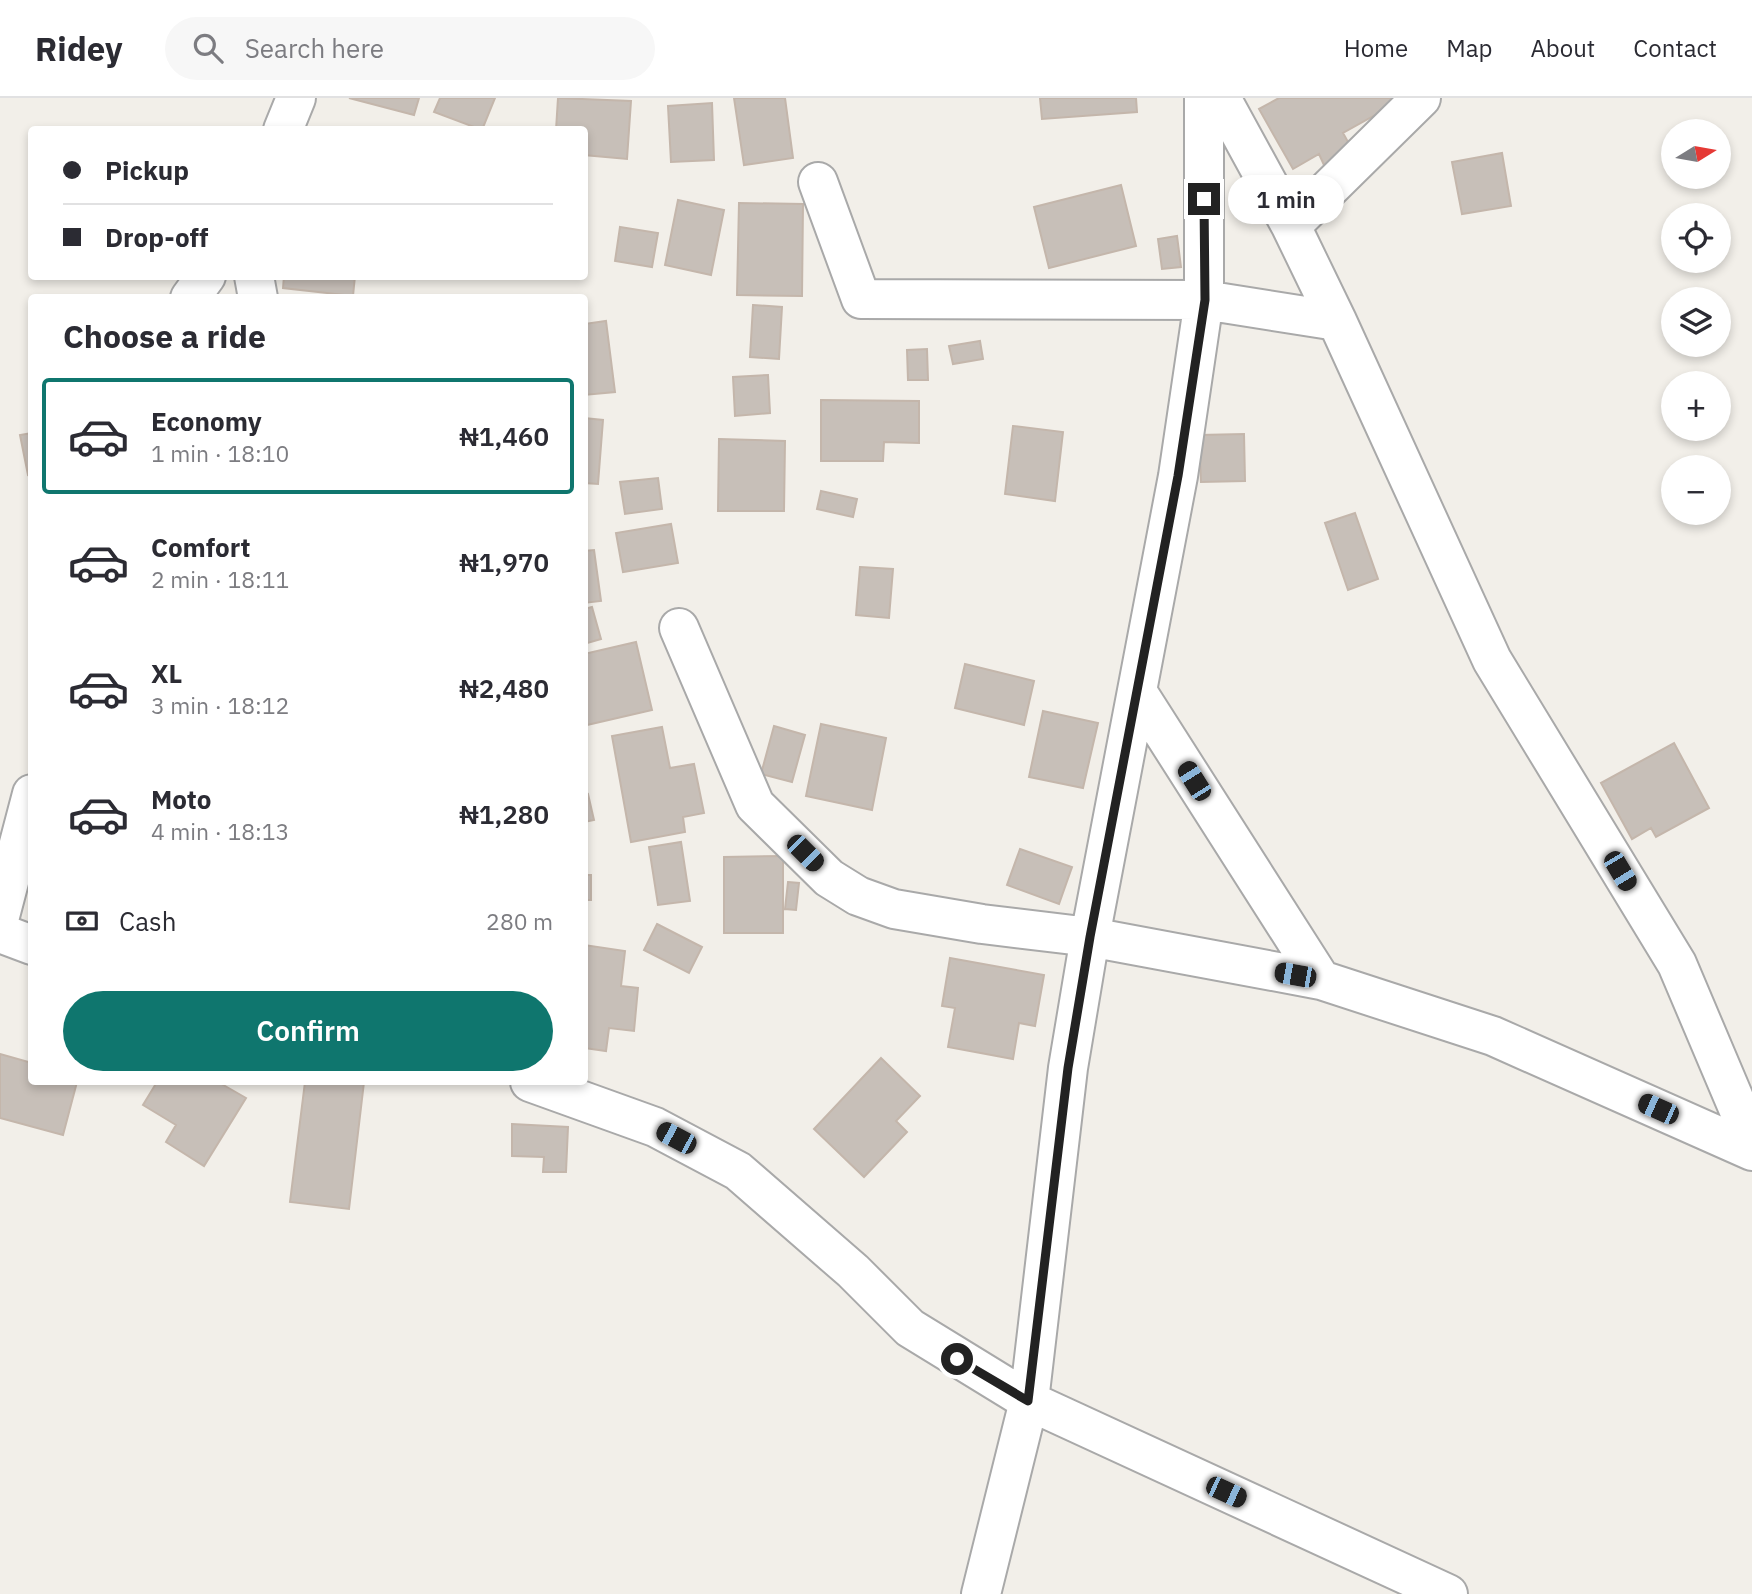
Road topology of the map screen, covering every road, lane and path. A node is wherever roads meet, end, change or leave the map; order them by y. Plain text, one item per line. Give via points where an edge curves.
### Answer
1 (296, 98) edge
2 (1204, 98) edge
3 (1221, 98) edge
4 (1421, 98) edge
5 (285, 126) edge
6 (818, 182) dead end
7 (1291, 226) junction
8 (1205, 300) junction
9 (1337, 321) junction
10 (679, 628) dead end
11 (1138, 693) junction
12 (28, 809) edge
13 (0, 916) edge
14 (0, 933) edge
15 (1090, 937) junction
16 (28, 944) edge
17 (1321, 980) junction
18 (538, 1085) edge
19 (1752, 1141) edge
20 (1752, 1150) edge
21 (1028, 1401) junction
22 (981, 1594) edge
23 (1448, 1594) edge

1 - 5 street
2 - 8 street
3 - 7 street
4 - 7 street
6 - 8 street via 861,299
7 - 9 street
8 - 9 street
8 - 11 street
9 - 19 street via 1492,660 1677,964
10 - 15 street via 755,805 830,878 858,896 894,909
11 - 15 street
11 - 17 street
12 - 13 street
14 - 16 street
15 - 17 street
15 - 21 street via 1068,1068
17 - 20 street via 1493,1036
18 - 21 street via 655,1127 738,1171 853,1271 910,1328
21 - 22 street
21 - 23 street

